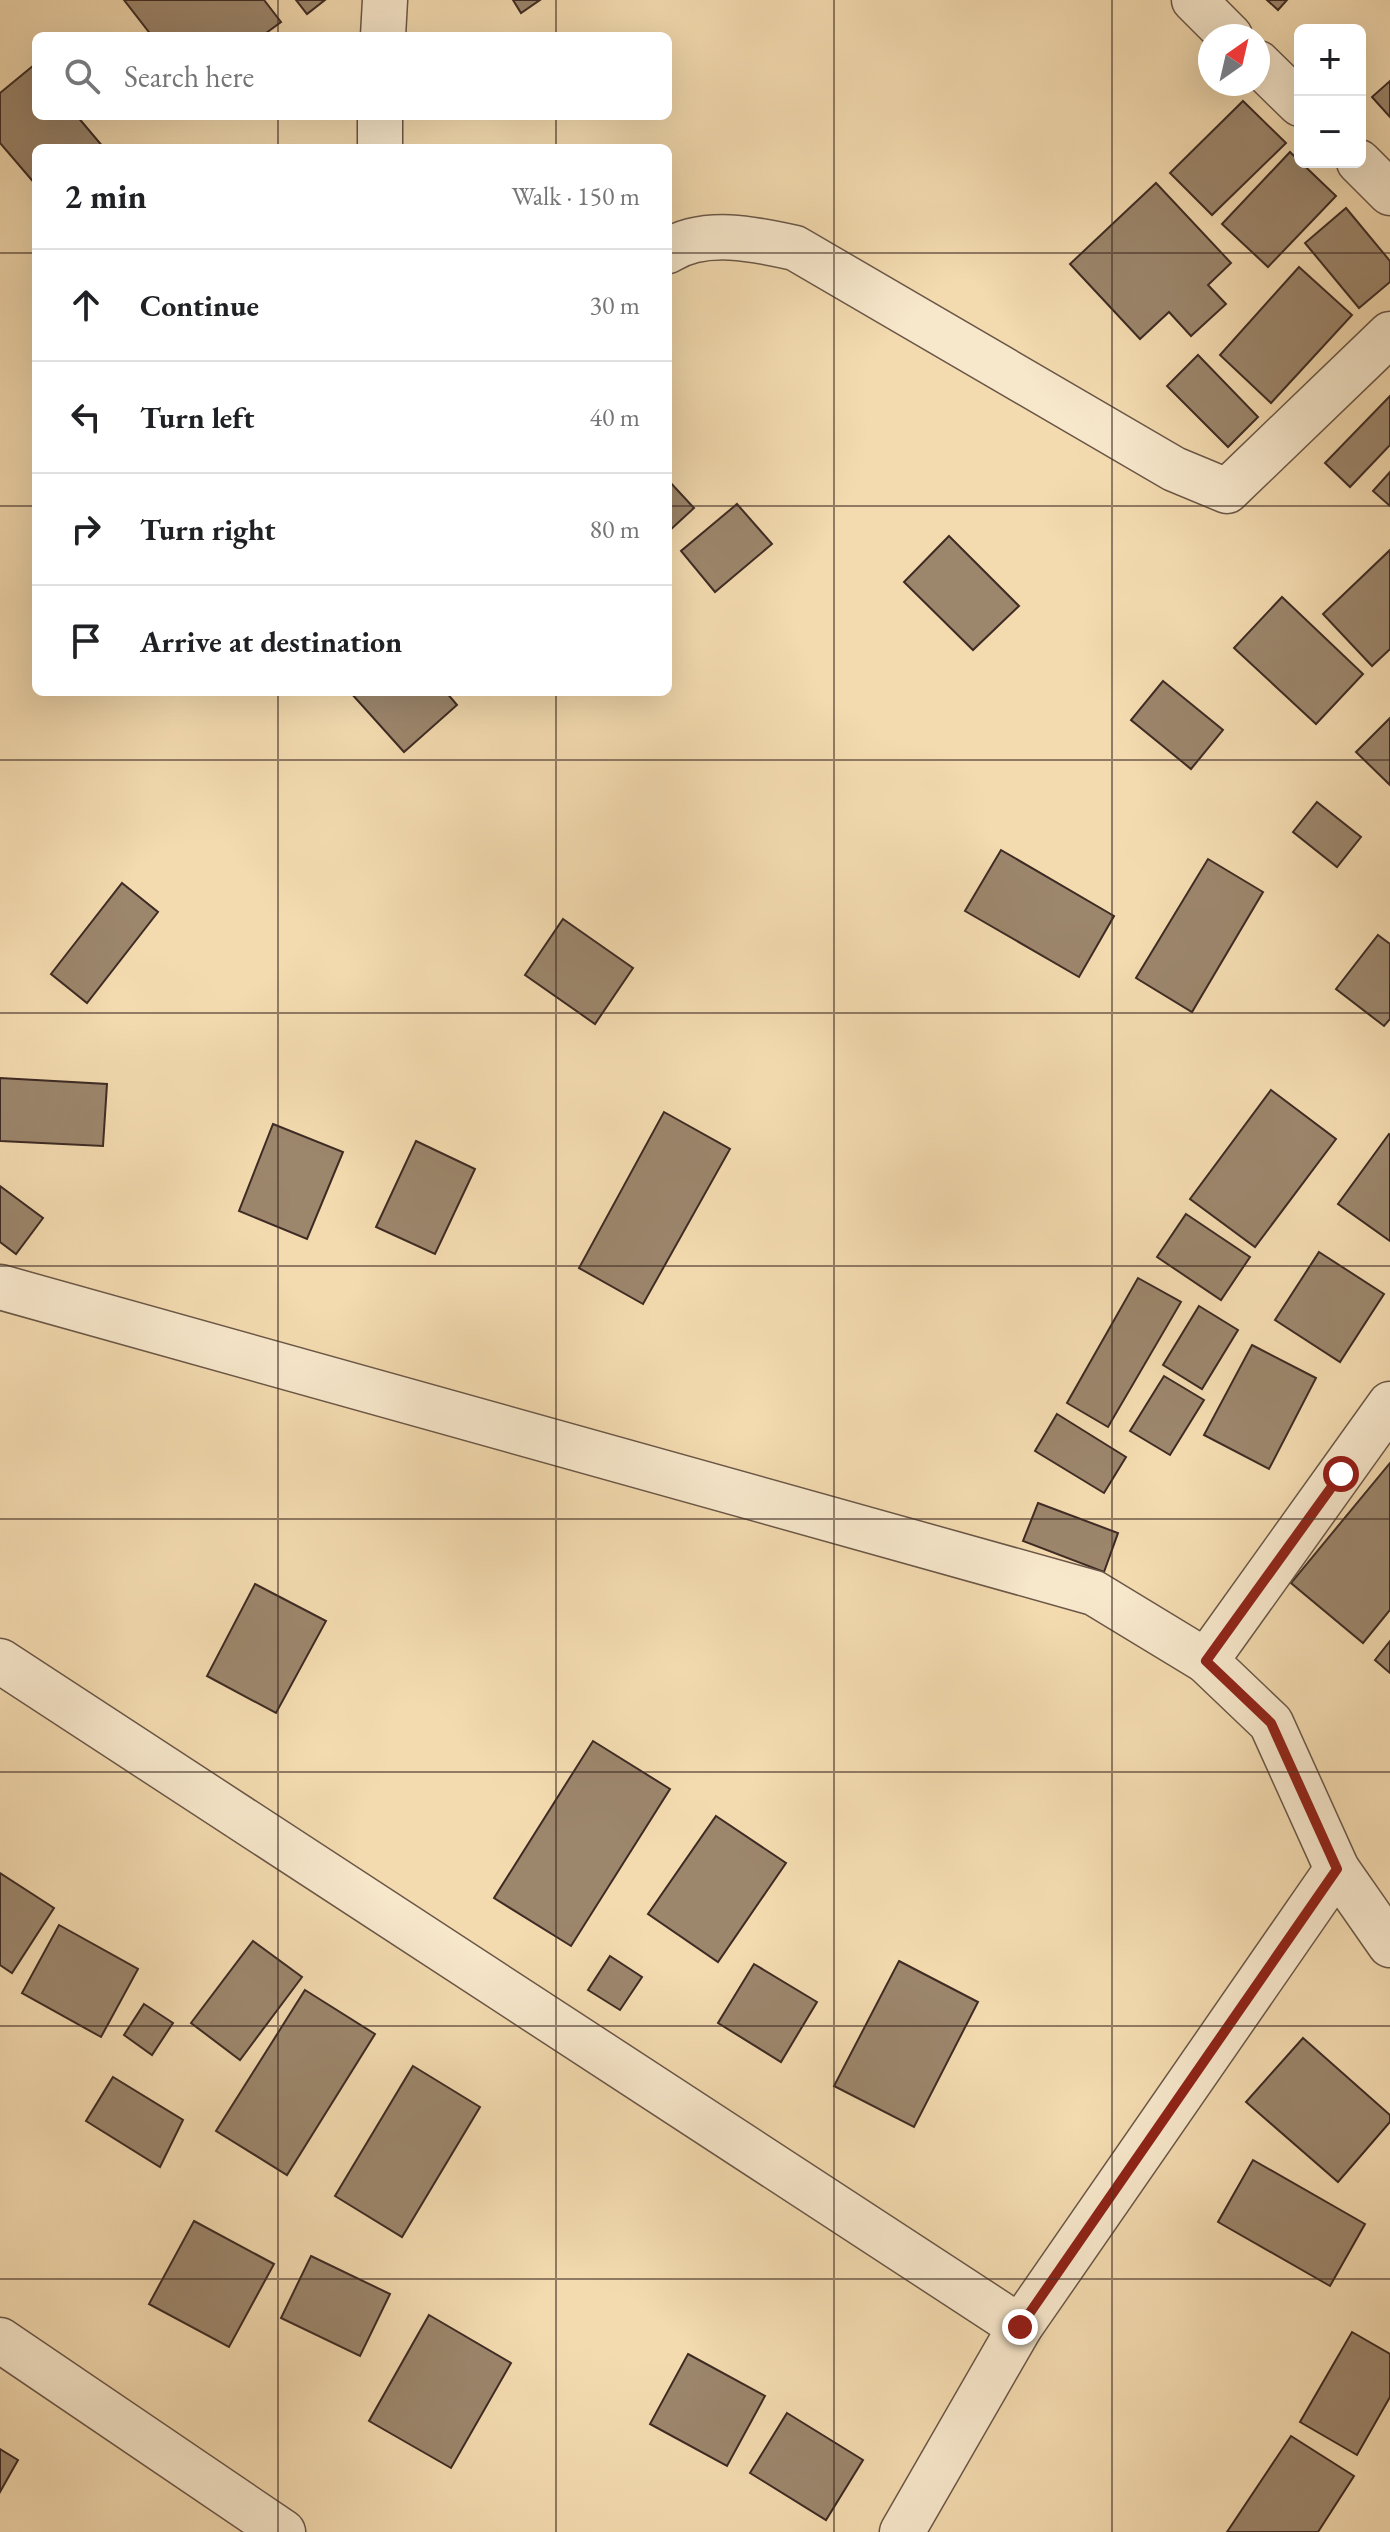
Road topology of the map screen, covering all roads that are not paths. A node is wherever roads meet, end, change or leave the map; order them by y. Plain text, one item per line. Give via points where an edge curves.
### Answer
1 (385, 0) edge
2 (1194, 0) edge
3 (1218, 24) edge
4 (383, 32) edge
5 (1270, 75) edge
6 (1294, 98) edge
7 (380, 120) edge
8 (380, 144) edge
9 (1365, 168) edge
10 (1390, 193) edge
11 (672, 249) edge
12 (1390, 334) edge
13 (0, 1287) edge
14 (1390, 1404) edge
15 (0, 1661) edge
16 (1206, 1661) junction
17 (1337, 1869) junction
18 (1390, 1945) edge
19 (1020, 2327) junction
20 (0, 2340) edge
21 (261, 2526) edge
22 (902, 2532) edge

1 - 4 street
2 - 3 street
5 - 6 street
7 - 8 street
9 - 10 street
11 - 12 street via 683,242 747,237 795,248 1174,469 1227,491
13 - 16 street via 1094,1593
14 - 16 street
15 - 19 street
16 - 17 street via 1271,1723
17 - 18 street
17 - 19 street
19 - 22 street
20 - 21 street

